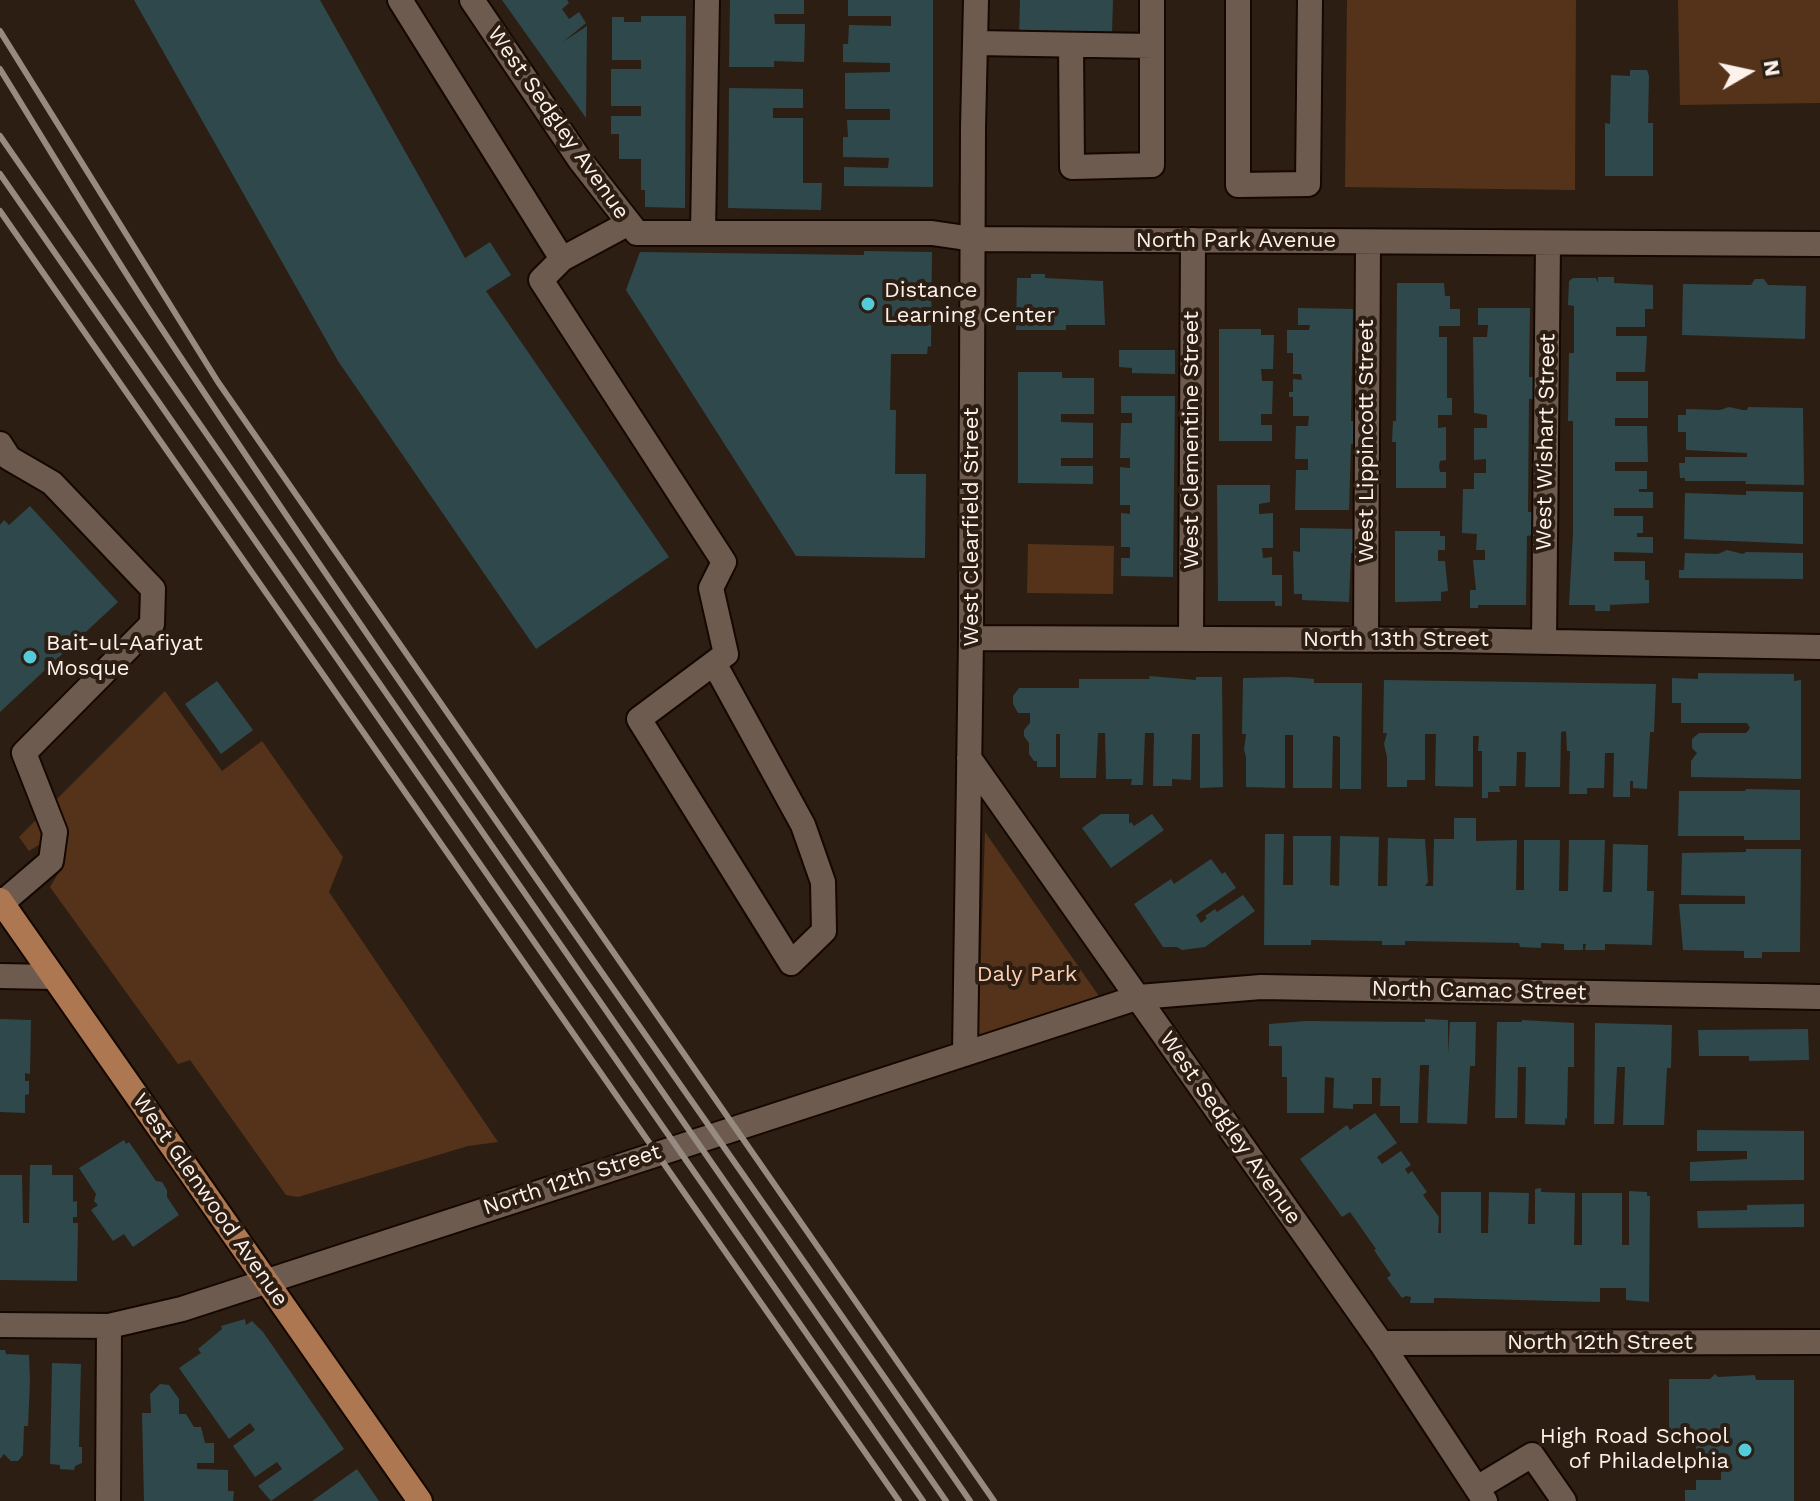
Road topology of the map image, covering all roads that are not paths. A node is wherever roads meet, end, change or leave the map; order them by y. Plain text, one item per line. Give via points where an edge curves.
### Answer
1 (400, 0) edge
2 (472, 0) edge
3 (707, 0) edge
4 (976, 0) edge
5 (1152, 0) edge
6 (1238, 0) edge
7 (1310, 0) edge
8 (975, 43) junction
9 (1071, 45) junction
10 (1152, 46) junction
11 (629, 223) junction
12 (652, 232) joint
13 (703, 232) junction
14 (973, 239) junction
15 (1193, 240) junction
16 (1368, 242) junction
17 (1548, 243) junction
18 (1820, 244) edge
19 (562, 259) junction
20 (3, 456) edge
21 (971, 638) junction
22 (1191, 639) junction
23 (1366, 640) junction
24 (1544, 642) junction
25 (1820, 647) edge
26 (714, 663) junction
27 (969, 758) junction
28 (1, 902) edge
29 (0, 976) edge
30 (53, 977) junction
31 (1139, 997) junction
32 (1820, 997) edge
33 (965, 1054) junction
34 (266, 1280) junction
35 (0, 1325) edge
36 (109, 1326) junction
37 (1820, 1342) edge
38 (1381, 1343) junction
39 (1481, 1494) edge
40 (108, 1501) edge
41 (420, 1501) edge
42 (1564, 1501) edge

1 - 19 street
2 - 11 street, West Sedgley Avenue
3 - 13 street
4 - 8 street, West Clearfield Street
5 - 10 street
6 - 7 street via 1238,185 1308,184
8 - 9 street
8 - 14 street, West Clearfield Street
9 - 10 street
9 - 10 street via 1072,167 1152,165
11 - 12 street, West Sedgley Avenue via 637,233
11 - 19 street
12 - 13 street, North Park Avenue
13 - 14 street, North Park Avenue via 932,233
14 - 15 street, North Park Avenue
14 - 21 street, West Clearfield Street
15 - 16 street, North Park Avenue
15 - 22 street, West Clementine Street
16 - 17 street, North Park Avenue
16 - 23 street, West Lippincott Street
17 - 18 street, North Park Avenue
17 - 24 street, West Wishart Street
19 - 26 street via 541,280 724,562 711,588 726,654
20 - 28 street via 52,483 153,589 152,624 24,753 55,832 51,861
21 - 22 street, North 13th Street
21 - 27 street, West Clearfield Street
22 - 23 street, North 13th Street
23 - 24 street, North 13th Street
24 - 25 street, North 13th Street
26 - 26 street via 803,825 823,882 824,931 791,963 639,719
27 - 31 street, West Sedgley Avenue
27 - 33 street, West Clearfield Street
28 - 30 main road, West Glenwood Avenue
29 - 30 street
30 - 34 main road, West Glenwood Avenue
31 - 32 street, North Camac Street via 1261,987
31 - 33 street, North 12th Street
31 - 38 street, West Sedgley Avenue
33 - 34 street, North 12th Street
34 - 36 street, North 12th Street via 182,1309
34 - 41 main road, West Glenwood Avenue
35 - 36 street, North 12th Street
36 - 40 street
37 - 38 street, North 12th Street
38 - 39 street, West Sedgley Avenue
39 - 42 street via 1532,1455

